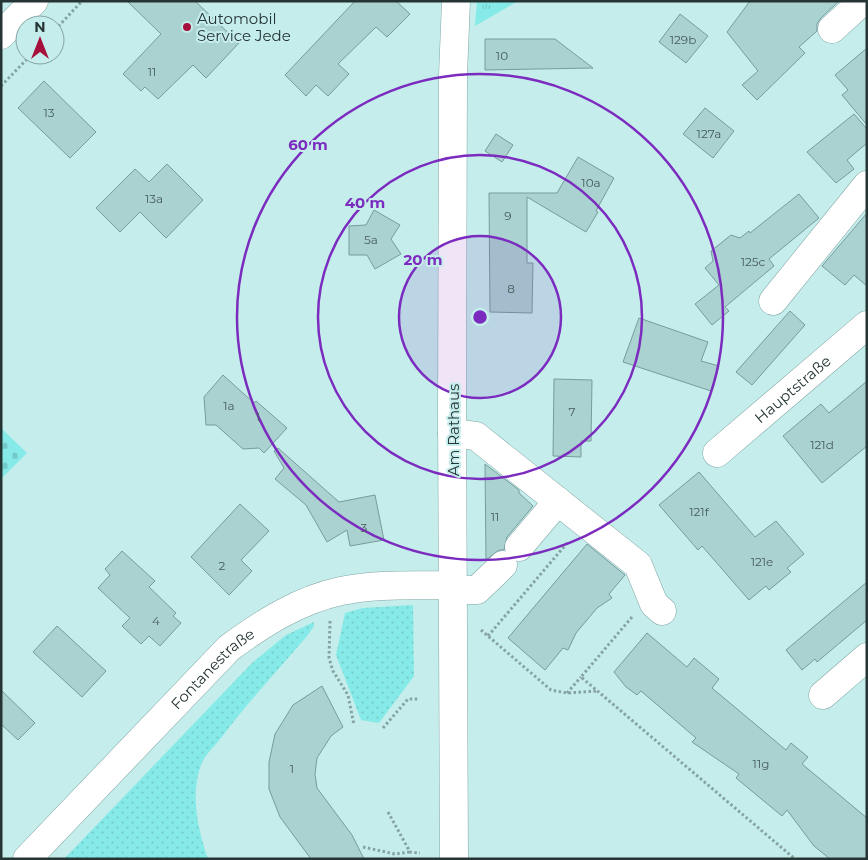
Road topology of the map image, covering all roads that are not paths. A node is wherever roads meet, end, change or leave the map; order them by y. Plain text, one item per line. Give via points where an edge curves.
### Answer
1 (34, 1) edge
2 (456, 1) edge
3 (863, 1) edge
4 (832, 29) dead end
5 (1, 35) edge
6 (867, 186) edge
7 (773, 301) dead end
8 (867, 324) edge
9 (452, 433) junction
10 (717, 453) dead end
11 (558, 501) junction
12 (453, 588) junction
13 (656, 604) road end
14 (867, 657) edge
15 (823, 696) dead end
16 (27, 859) edge
17 (454, 859) edge

1 - 5 street
2 - 9 street, Am Rathaus
3 - 4 street
6 - 7 street
8 - 10 street, Hauptstraße
9 - 11 street via 476,436
9 - 12 street, Am Rathaus
11 - 12 street, Fontanestraße via 477,590
11 - 13 street via 638,565
12 - 16 street, Fontanestraße via 379,586 341,591 285,611 255,629 229,648
12 - 17 street, Am Rathaus
14 - 15 street

